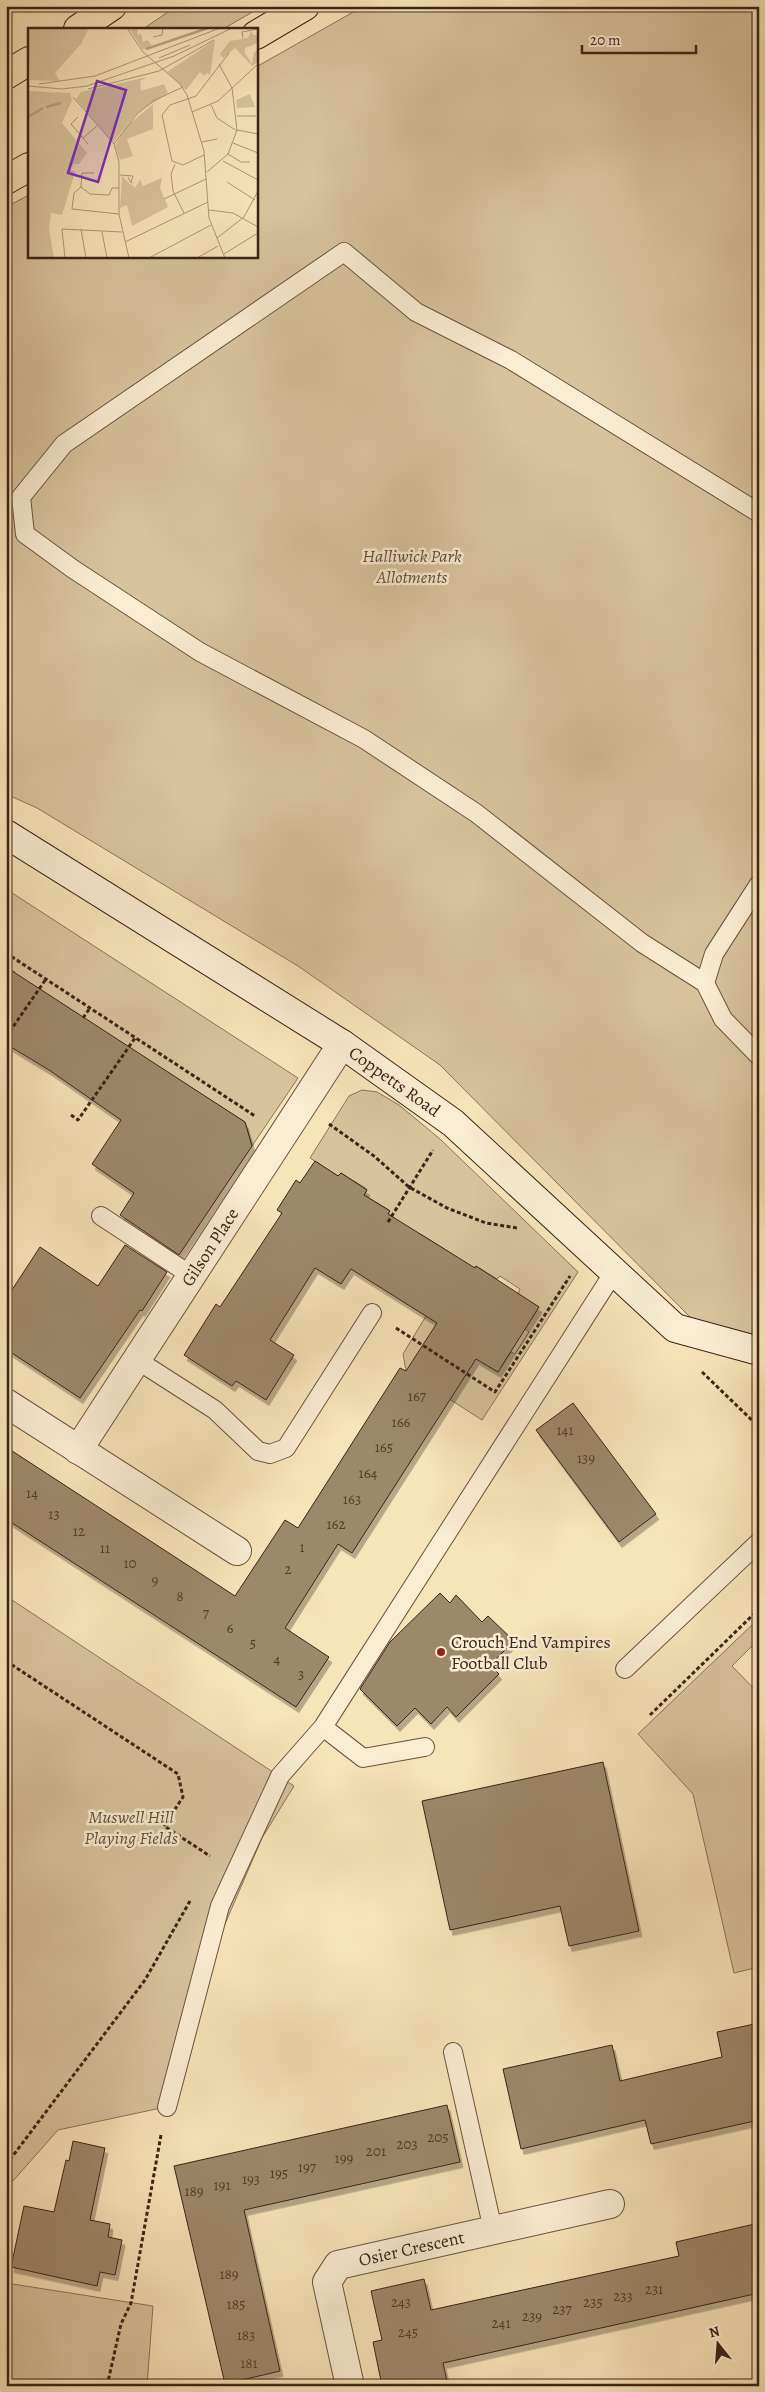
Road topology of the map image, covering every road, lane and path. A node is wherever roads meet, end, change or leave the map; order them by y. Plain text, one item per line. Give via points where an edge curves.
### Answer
1 (112, 6) edge
2 (305, 6) edge
3 (79, 28) edge
4 (258, 34) edge
5 (28, 62) edge
6 (6, 75) edge
7 (28, 168) edge
8 (6, 180) edge
9 (759, 513) edge
10 (6, 834) edge
11 (759, 884) edge
12 (8, 954) edge
13 (6, 959) edge
14 (46, 979) junction
15 (705, 983) junction
16 (90, 1008) junction
17 (83, 1018) dead end
18 (6, 1037) edge
19 (135, 1038) junction
20 (342, 1044) junction
21 (759, 1056) edge
22 (301, 1107) junction
23 (71, 1115) dead end
24 (451, 1122) junction
25 (284, 1134) junction
26 (409, 1187) junction
27 (101, 1216) dead end
28 (555, 1217) junction
29 (388, 1222) dead end
30 (588, 1248) junction
31 (614, 1272) junction
32 (192, 1276) junction
33 (372, 1313) joint
34 (675, 1328) junction
35 (759, 1351) edge
36 (137, 1360) junction
37 (6, 1403) edge
38 (759, 1427) edge
39 (78, 1450) junction
40 (759, 1542) edge
41 (238, 1551) dead end
42 (759, 1609) edge
43 (6, 1661) edge
44 (625, 1669) dead end
45 (650, 1715) dead end
46 (323, 1727) junction
47 (425, 1747) dead end
48 (214, 1858) dead end
49 (191, 1899) dead end
50 (453, 2052) dead end
51 (166, 2107) joint
52 (6, 2165) edge
53 (610, 2204) dead end
54 (493, 2230) junction
55 (107, 2386) edge
56 (350, 2386) edge

1 - 3 highway
2 - 4 highway
5 - 6 highway
7 - 8 highway
9 - 15 lane via 511,360 416,312 344,252 64,444 21,497 26,534 74,569 200,652 364,739 476,813 642,943
10 - 20 street, Coppetts Road
11 - 15 lane via 714,954
12 - 13 path
12 - 14 path
14 - 16 path
14 - 18 path
15 - 21 lane via 723,1019
16 - 17 path
16 - 19 path
19 - 23 path via 78,1120
19 - 25 path
20 - 22 street, Gilson Place
20 - 24 street, Coppetts Road
22 - 25 street, Gilson Place
22 - 26 path via 374,1156
24 - 26 path
24 - 28 street, Coppetts Road
25 - 32 street, Gilson Place
26 - 28 path via 447,1208 486,1223 535,1231
26 - 29 path
27 - 32 lane
28 - 30 street, Coppetts Road
30 - 31 street, Coppetts Road
30 - 33 path via 495,1392
31 - 34 street, Coppetts Road
31 - 46 lane
32 - 36 street, Gilson Place
33 - 36 lane via 286,1448 270,1454 258,1451 215,1410
34 - 35 street, Coppetts Road
34 - 38 path via 682,1352
36 - 39 street, Gilson Place
37 - 39 street
39 - 41 street
40 - 44 lane
42 - 45 path
43 - 48 path via 178,1774 182,1796 164,1826
46 - 47 lane via 363,1758
46 - 51 lane via 280,1776 220,1906
49 - 52 path via 145,1980
50 - 54 lane
51 - 55 path via 131,2303 121,2324
53 - 54 street, Osier Crescent
54 - 56 street, Osier Crescent via 338,2265 327,2282

